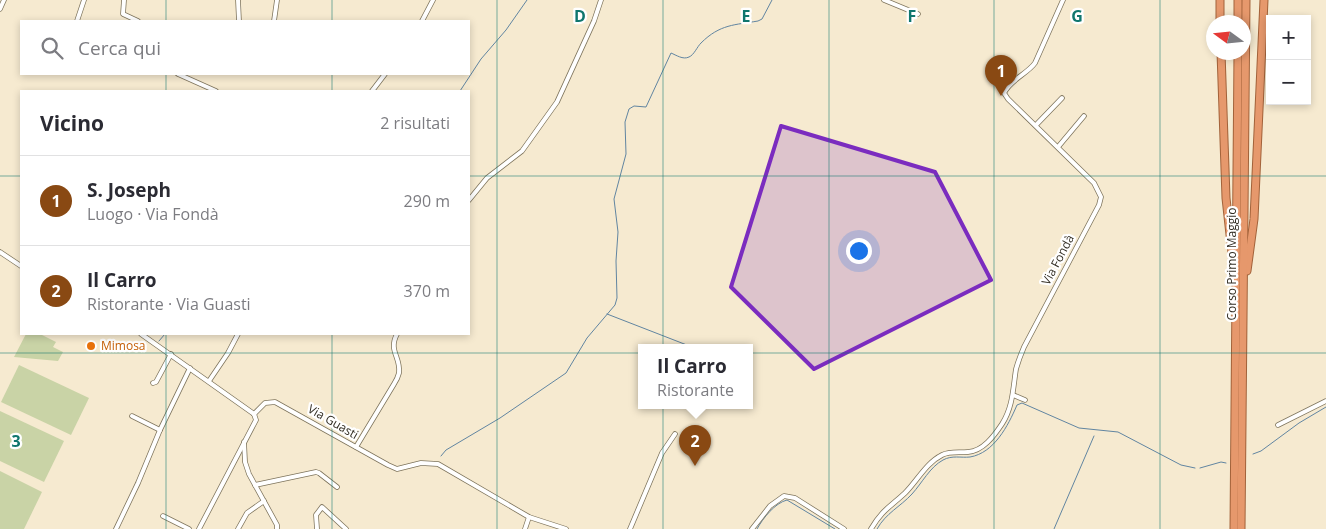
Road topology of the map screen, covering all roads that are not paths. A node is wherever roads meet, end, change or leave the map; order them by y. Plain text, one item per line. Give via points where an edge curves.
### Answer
1 (4, 0) edge
2 (84, 0) edge
3 (124, 0) edge
4 (238, 0) edge
5 (277, 0) edge
6 (433, 0) edge
7 (601, 0) edge
8 (884, 0) edge
9 (1064, 0) edge
10 (1220, 0) edge
11 (1238, 0) edge
12 (1246, 0) edge
13 (1264, 0) edge
14 (0, 9) edge
15 (918, 14) dead end
16 (1220, 15) edge
17 (1238, 15) edge
18 (1244, 15) edge
19 (77, 20) edge
20 (136, 20) edge
21 (239, 20) edge
22 (274, 20) edge
23 (423, 20) edge
24 (1222, 60) edge
25 (1240, 60) edge
26 (180, 75) edge
27 (384, 75) edge
28 (214, 90) edge
29 (373, 90) edge
30 (1062, 98) dead end
31 (1084, 116) dead end
32 (1036, 125) junction
33 (1058, 147) junction
34 (470, 199) edge
35 (0, 254) edge
36 (20, 265) edge
37 (1240, 318) junction
38 (142, 335) edge
39 (237, 335) edge
40 (397, 335) edge
41 (171, 354) junction
42 (190, 368) junction
43 (208, 381) junction
44 (153, 383) dead end
45 (1013, 395) junction
46 (1025, 400) dead end
47 (1326, 401) edge
48 (254, 414) junction
49 (132, 416) dead end
50 (1278, 425) dead end
51 (160, 430) junction
52 (675, 434) dead end
53 (244, 442) junction
54 (356, 447) junction
55 (255, 485) junction
56 (337, 486) dead end
57 (264, 501) junction
58 (163, 516) dead end
59 (530, 516) junction
60 (116, 529) edge
61 (189, 529) edge
62 (199, 529) edge
63 (238, 529) edge
64 (277, 529) edge
65 (316, 529) edge
66 (346, 529) edge
67 (525, 529) edge
68 (566, 529) edge
69 (630, 529) edge
70 (752, 529) edge
71 (844, 529) edge
72 (871, 529) edge
73 (1234, 529) edge
74 (1241, 529) edge

1 - 14 street
2 - 19 street
3 - 20 street via 123,14
4 - 21 street
5 - 22 street
6 - 23 street
7 - 34 street via 550,114 522,151 487,178
8 - 15 street
9 - 32 street, Via Fondà via 1036,63 1004,93
10 - 16 highway
11 - 17 highway
12 - 18 highway, Corso Primo Maggio
13 - 37 highway via 1254,219 1246,295
24 - 37 highway via 1226,198
25 - 37 highway, Corso Primo Maggio
26 - 28 street
27 - 29 street
30 - 32 street
31 - 33 street
32 - 33 street, Via Fondà
33 - 45 street, Via Fondà via 1094,183 1101,197 1024,348 1016,368
35 - 36 street
37 - 73 highway, Corso Primo Maggio
37 - 74 highway, Corso Primo Maggio
38 - 41 street
39 - 43 street
40 - 54 street via 393,346 399,374
41 - 42 street
41 - 44 street
42 - 43 street
42 - 51 street
43 - 48 street
45 - 46 street
45 - 72 street via 1003,422 983,446 974,451 943,454 882,513
47 - 50 street
48 - 53 street via 256,420
48 - 54 street, Via Guasti via 264,403 275,402
49 - 51 street
51 - 60 street
52 - 69 street via 662,453
53 - 55 street via 245,462
53 - 62 street
54 - 59 street, Via Guasti via 397,469 420,463 438,464
55 - 56 street via 316,472
55 - 57 street
57 - 63 street via 247,513
57 - 64 street
58 - 61 street
59 - 67 street
59 - 68 street, Via Guasti
65 - 66 street via 316,515 322,507
70 - 71 street via 770,506 784,496 795,498

